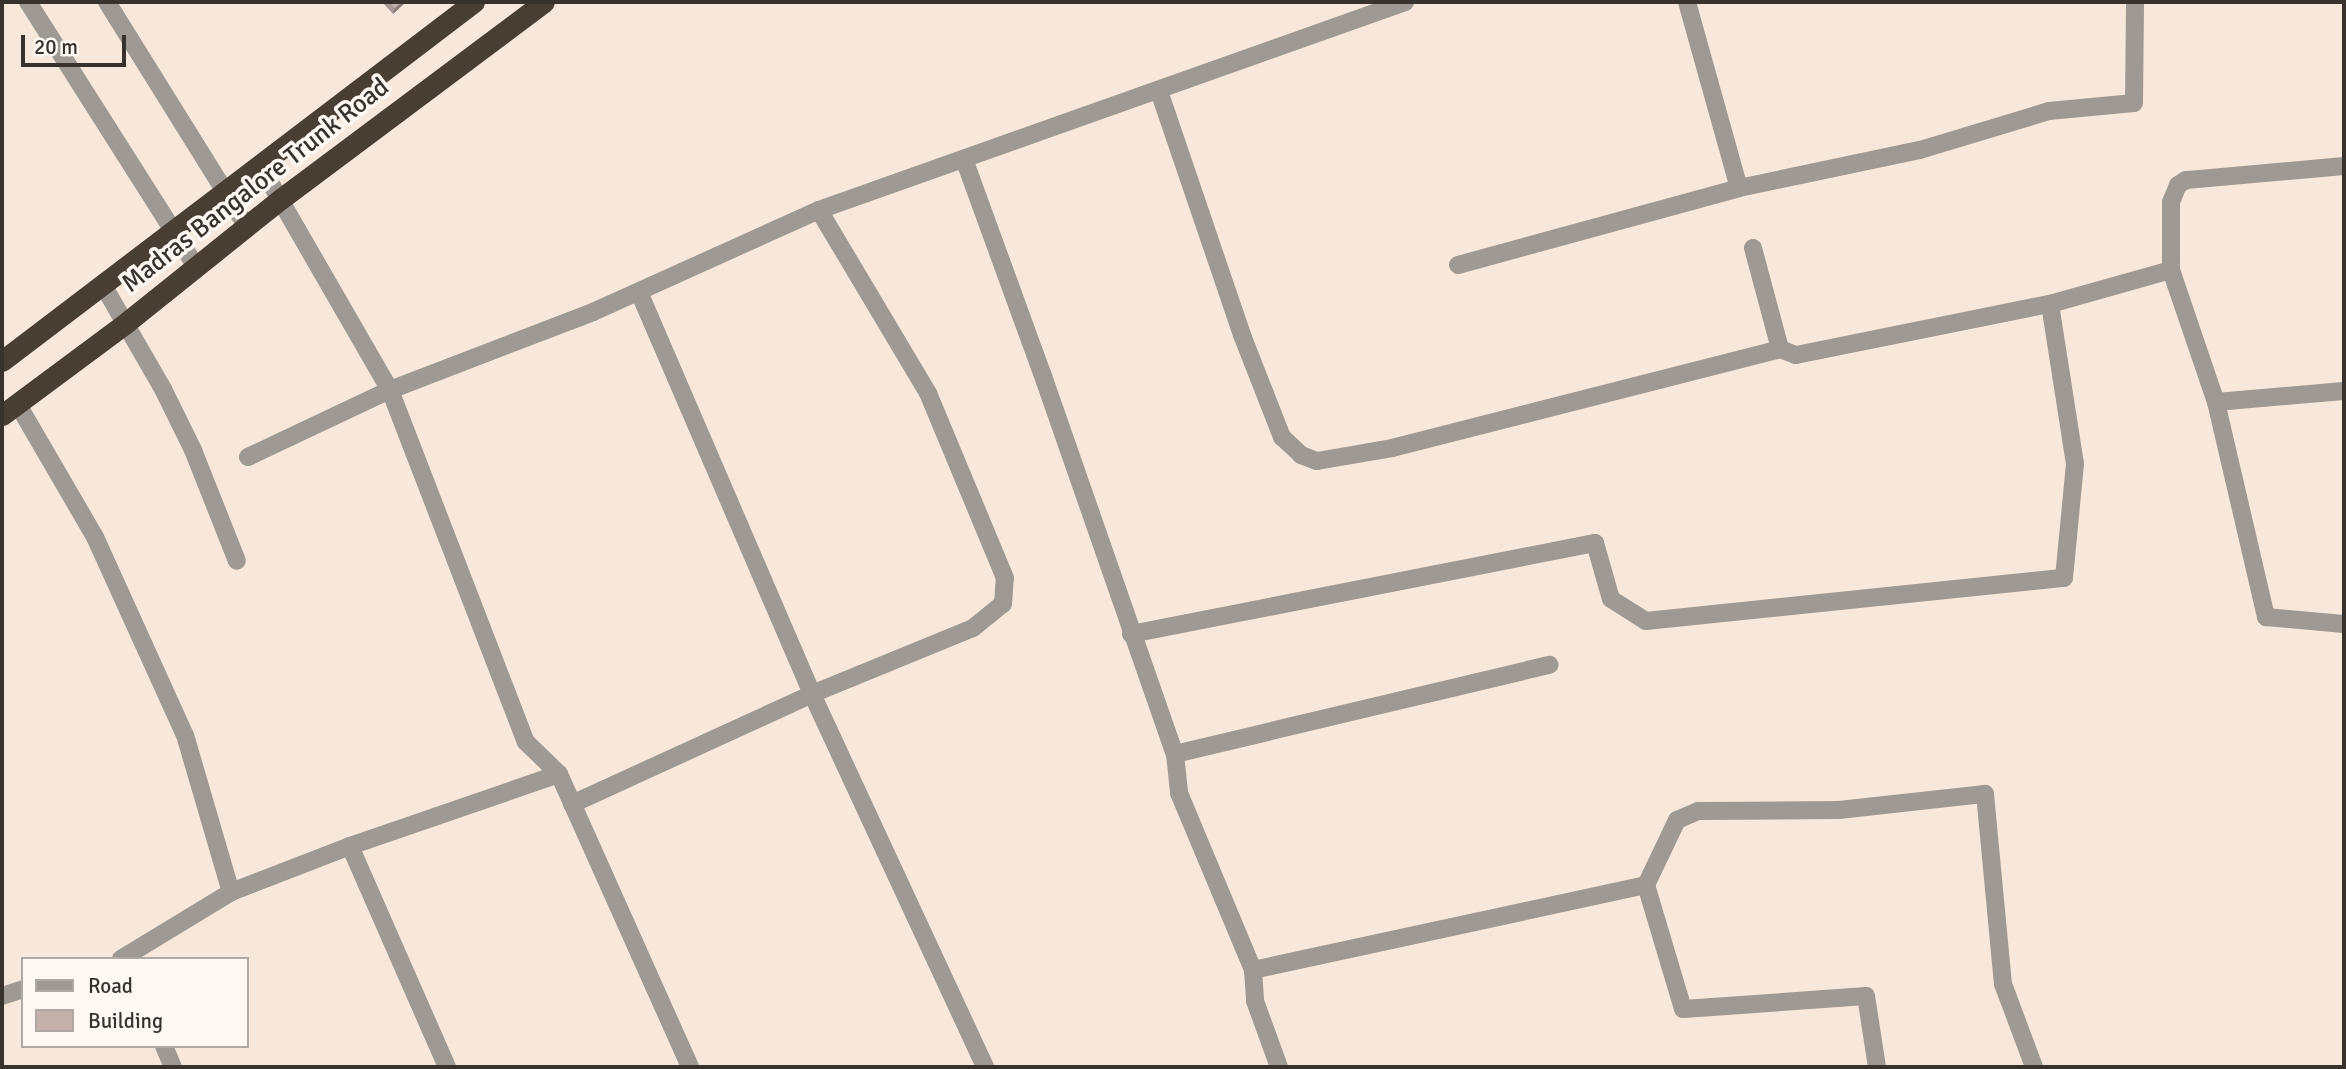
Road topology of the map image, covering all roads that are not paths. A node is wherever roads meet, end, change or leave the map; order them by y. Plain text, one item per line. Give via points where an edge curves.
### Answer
1 (28, 2) edge
2 (107, 2) edge
3 (474, 2) edge
4 (544, 2) edge
5 (1405, 2) edge
6 (1687, 2) edge
7 (2135, 2) edge
8 (1159, 91) junction
9 (964, 159) junction
10 (260, 165) junction
11 (2344, 166) edge
12 (1738, 188) junction
13 (226, 192) junction
14 (282, 198) junction
15 (819, 210) junction
16 (246, 225) junction
17 (174, 231) junction
18 (1753, 248) dead end
19 (195, 265) junction
20 (1458, 265) dead end
21 (2171, 270) junction
22 (103, 285) junction
23 (639, 292) junction
24 (2050, 304) junction
25 (127, 322) junction
26 (1780, 349) junction
27 (2, 361) edge
28 (390, 390) junction
29 (2344, 391) edge
30 (2216, 402) junction
31 (10, 409) edge
32 (248, 457) dead end
33 (237, 561) dead end
34 (2344, 624) edge
35 (1132, 634) junction
36 (1550, 665) dead end
37 (812, 694) junction
38 (1174, 754) junction
39 (559, 774) junction
40 (572, 804) junction
41 (350, 846) junction
42 (1646, 885) junction
43 (231, 892) junction
44 (128, 957) edge
45 (1253, 970) junction
46 (21, 990) edge
47 (2, 996) edge
48 (165, 1048) edge
49 (173, 1067) edge
50 (447, 1067) edge
51 (690, 1067) edge
52 (985, 1067) edge
53 (1279, 1067) edge
54 (1877, 1067) edge
55 (2034, 1067) edge

1 - 17 street
2 - 13 street
3 - 10 highway
4 - 14 highway, Madras Bangalore Trunk Road
5 - 8 street
6 - 12 street
7 - 12 street via 2134,103 2049,111 1920,150
8 - 9 street
8 - 26 street via 1242,335 1282,437 1301,455 1317,461 1392,448
9 - 15 street
9 - 35 street
10 - 13 highway
10 - 14 street
11 - 21 street via 2186,180 2178,185 2171,202
12 - 20 street
13 - 16 street
13 - 17 highway
14 - 16 highway, Madras Bangalore Trunk Road
14 - 28 street
15 - 23 street
15 - 37 street via 928,393 1005,578 1003,604 973,628
16 - 19 highway, Madras Bangalore Trunk Road
17 - 19 street
17 - 22 highway
18 - 26 street
19 - 25 highway, Madras Bangalore Trunk Road
21 - 24 street
21 - 30 street
22 - 25 street
22 - 27 highway
23 - 28 street
23 - 37 street
24 - 26 street via 1796,355
24 - 35 street via 2075,464 2064,578 1646,621 1611,599 1595,543
25 - 31 highway, Madras Bangalore Trunk Road
25 - 33 street via 193,450
28 - 32 street
28 - 39 street via 526,742
29 - 30 street
30 - 34 street via 2266,617
31 - 43 street via 95,537 185,735
35 - 38 street
36 - 38 street
37 - 40 street
37 - 52 street
38 - 45 street via 1179,793
39 - 40 street
39 - 41 street
40 - 51 street
41 - 43 street
41 - 50 street
42 - 45 street
42 - 54 street via 1683,1009 1866,996
42 - 55 street via 1677,820 1698,811 1839,810 1985,794 2003,984
43 - 44 street
45 - 53 street via 1255,1001
46 - 47 street
48 - 49 street

